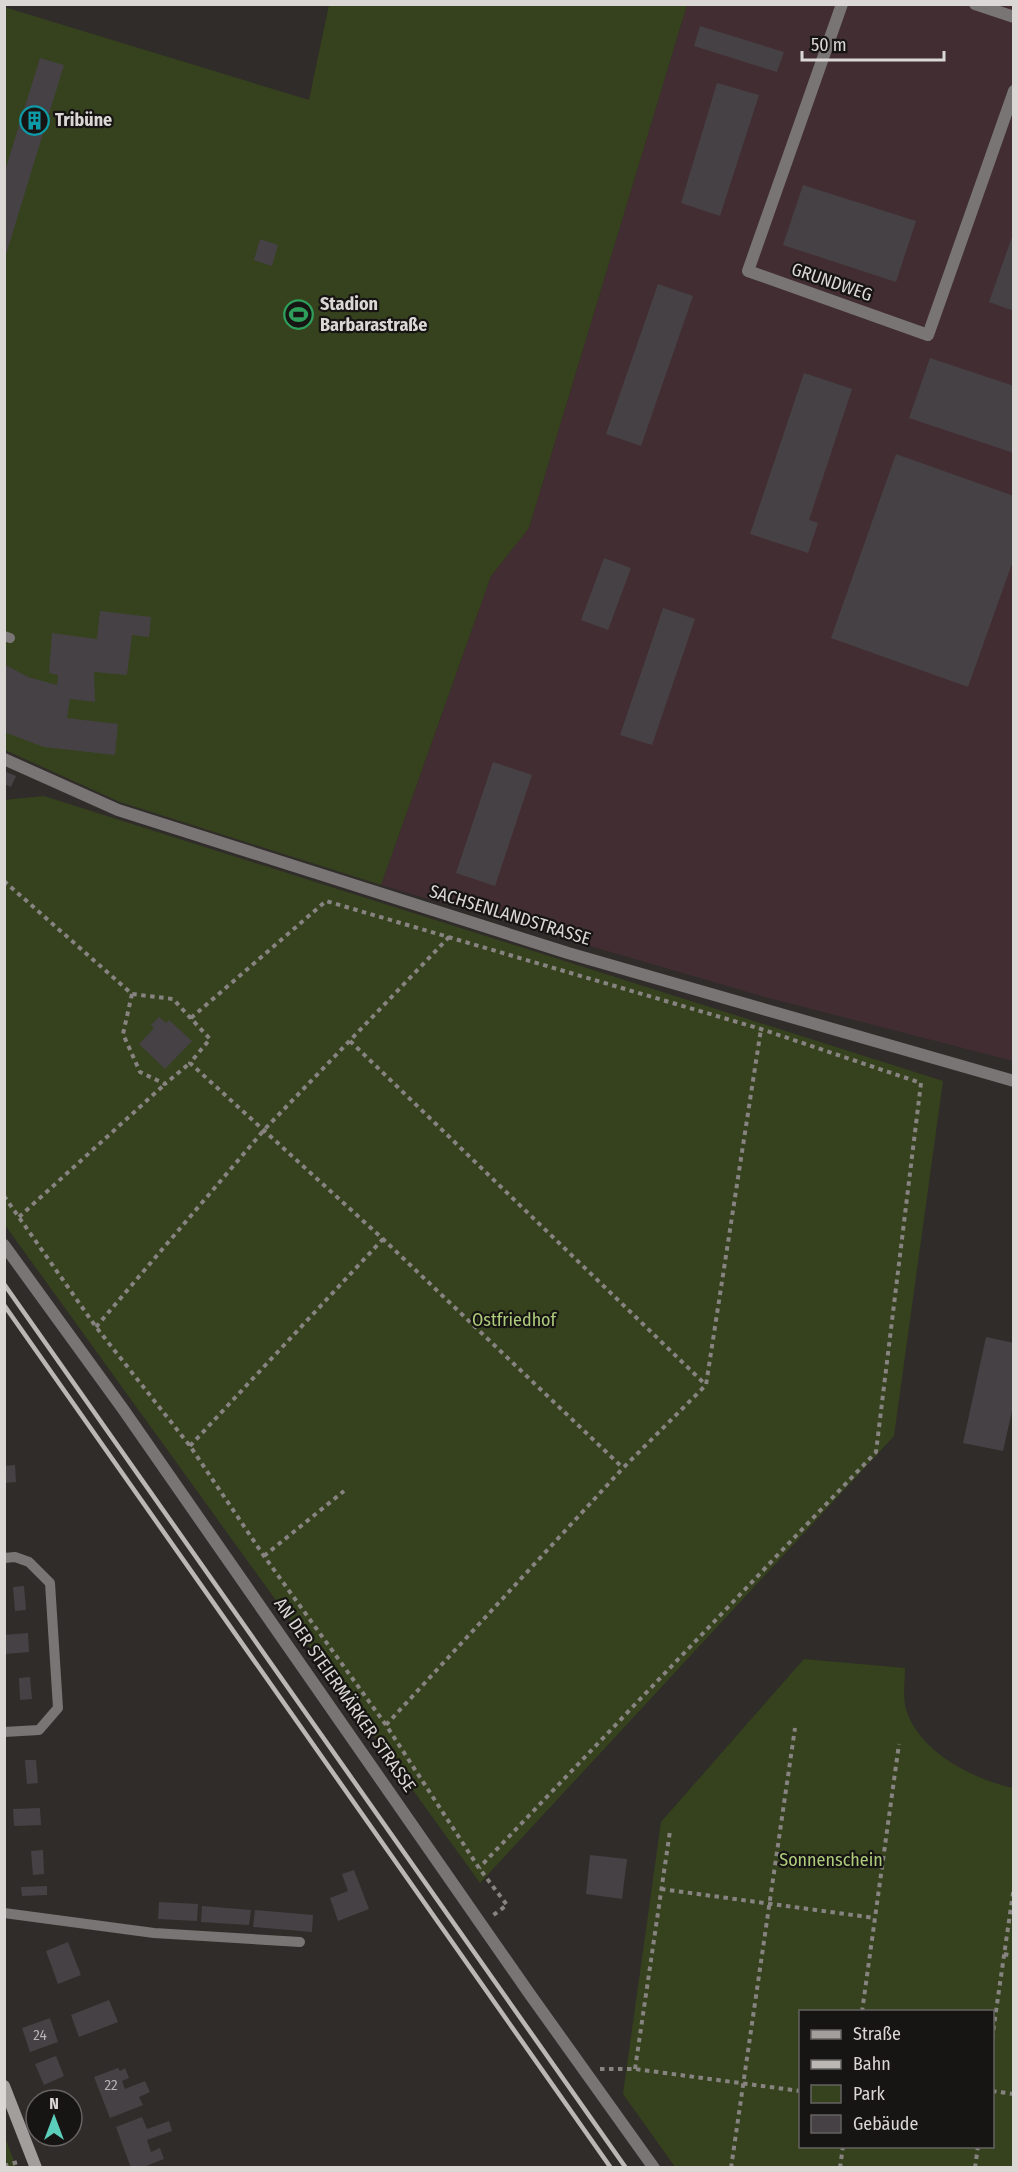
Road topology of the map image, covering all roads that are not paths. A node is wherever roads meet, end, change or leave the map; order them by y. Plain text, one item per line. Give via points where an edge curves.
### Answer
1 (842, 4) edge
2 (975, 4) edge
3 (1014, 17) edge
4 (1014, 91) edge
5 (4, 759) edge
6 (1014, 1081) edge
7 (4, 1245) edge
8 (4, 1558) edge
9 (4, 1732) edge
10 (4, 1913) edge
11 (300, 1942) dead end
12 (4, 2086) edge
13 (36, 2168) edge
14 (654, 2168) edge

1 - 4 street, GRUNDWEG via 748,271 928,335
2 - 3 street
5 - 6 street, SACHSENLANDSTRASSE via 118,810 568,953
7 - 14 street, AN DER STEIERMÄRKER STRASSE via 130,1418
8 - 9 lane via 29,1562 50,1583 58,1708 39,1730
10 - 11 lane via 154,1933
12 - 13 street

